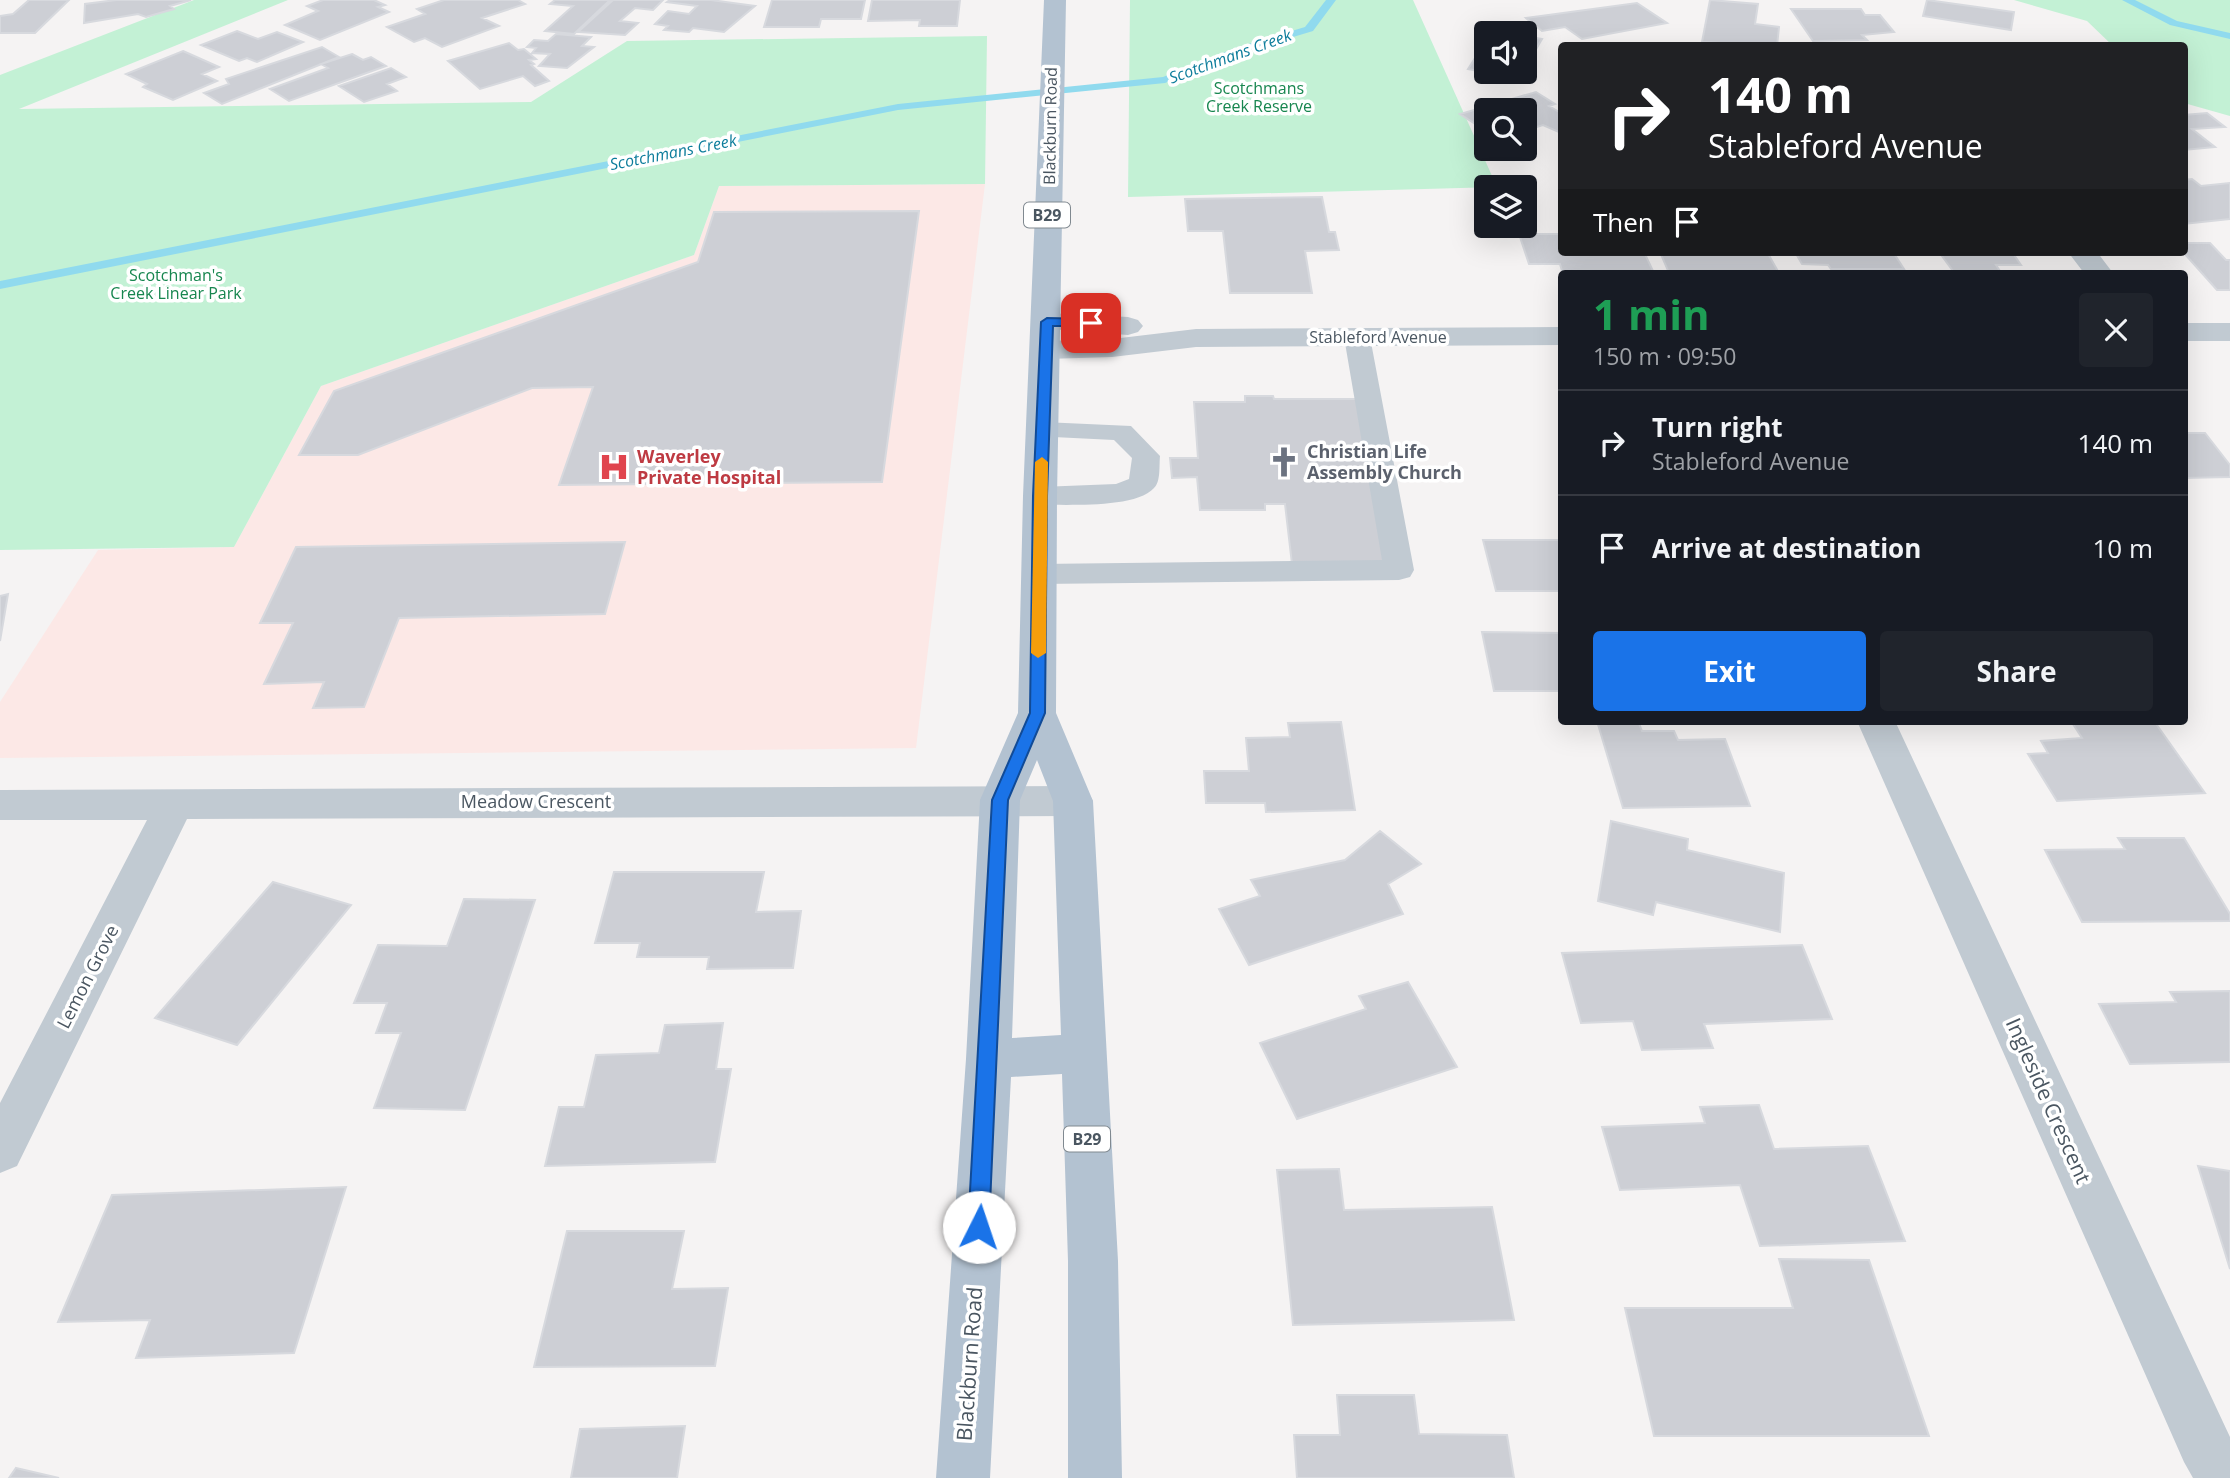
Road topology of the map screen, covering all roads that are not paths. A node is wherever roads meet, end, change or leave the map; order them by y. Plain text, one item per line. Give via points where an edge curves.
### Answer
1 (1055, 0) edge
2 (2085, 256) edge
3 (2097, 270) edge
4 (2188, 332) edge
5 (2230, 332) edge
6 (1046, 336) junction
7 (1558, 336) edge
8 (1357, 337) junction
9 (1043, 430) junction
10 (1040, 496) junction
11 (1039, 574) junction
12 (1037, 713) junction
13 (1878, 725) edge
14 (1000, 800) junction
15 (1073, 801) junction
16 (175, 804) junction
17 (0, 805) edge
18 (1083, 1053) junction
19 (989, 1059) junction
20 (0, 1151) edge
21 (963, 1478) edge
22 (1095, 1478) edge
23 (2224, 1478) edge

1 - 6 main road, Blackburn Road / B29
2 - 3 street
4 - 5 street
6 - 8 street, Stableford Avenue via 1112,348 1195,338
6 - 9 main road, Blackburn Road / B29
7 - 8 street, Stableford Avenue
8 - 11 lane via 1399,570
9 - 10 main road, Blackburn Road / B29
9 - 10 lane via 1121,432 1146,456 1143,484 1119,493
10 - 11 main road, Blackburn Road / B29
11 - 12 main road, Blackburn Road / B29
12 - 14 main road, Blackburn Road / B29
12 - 15 main road, Blackburn Road / B29
13 - 23 street, Ingleside Crescent via 2203,1443
14 - 15 street, Meadow Crescent
14 - 16 street, Meadow Crescent
14 - 19 main road, Blackburn Road / B29
15 - 18 main road, Blackburn Road / B29
16 - 17 street, Meadow Crescent
16 - 20 street, Lemon Grove
18 - 19 main road
18 - 22 main road, Blackburn Road / B29 via 1093,1261
19 - 21 main road, Blackburn Road / B29

